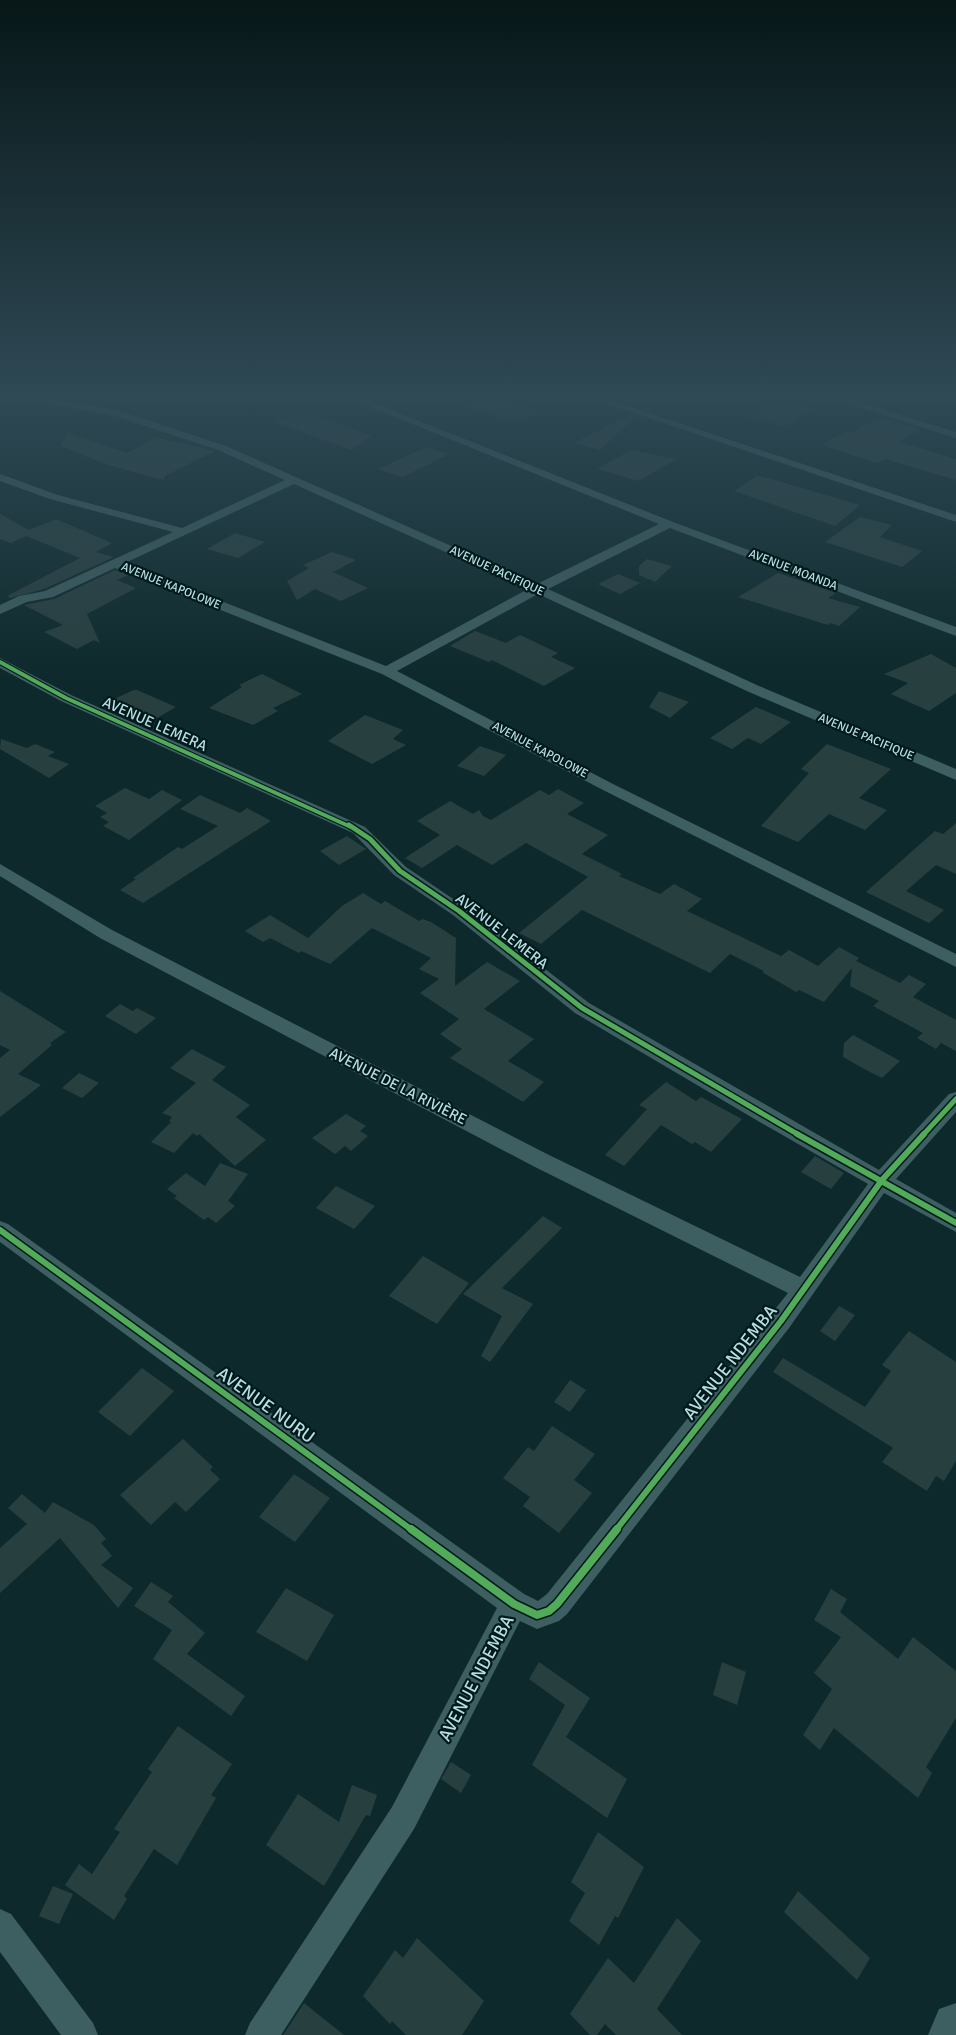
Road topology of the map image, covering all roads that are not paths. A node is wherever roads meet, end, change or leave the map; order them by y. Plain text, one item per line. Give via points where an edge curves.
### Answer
1 (40, 492) edge
2 (268, 492) edge
3 (317, 492) edge
4 (589, 492) edge
5 (875, 492) edge
6 (956, 519) edge
7 (669, 524) junction
8 (182, 531) junction
9 (114, 563) junction
10 (537, 589) junction
11 (0, 610) edge
12 (956, 632) edge
13 (0, 662) edge
14 (387, 671) junction
15 (956, 775) edge
16 (0, 869) edge
17 (956, 961) edge
18 (956, 1099) edge
19 (882, 1180) junction
20 (956, 1223) edge
21 (0, 1230) edge
22 (803, 1288) junction
23 (514, 1604) junction
24 (0, 1925) edge
25 (956, 2026) edge
26 (81, 2035) edge
27 (262, 2035) edge
28 (951, 2035) edge

1 - 8 street
2 - 8 street
3 - 10 street, AVENUE PACIFIQUE
4 - 7 street, AVENUE MOANDA
5 - 6 street
7 - 10 street
7 - 12 street, AVENUE MOANDA
8 - 9 street
9 - 11 street via 49,594 23,599
9 - 14 street, AVENUE KAPOLOWE
10 - 14 street
10 - 15 street, AVENUE PACIFIQUE via 754,689
13 - 19 street, AVENUE LEMERA via 66,698 358,830 400,870 582,1008 765,1116
14 - 17 street, AVENUE KAPOLOWE via 608,787
16 - 22 street, AVENUE DE LA RIVIÈRE via 106,934 540,1160
18 - 19 street, AVENUE NDEMBA
19 - 20 street, AVENUE LEMERA
19 - 22 street, AVENUE NDEMBA
21 - 23 street, AVENUE NURU
22 - 23 street, AVENUE NDEMBA via 781,1321 557,1604 538,1616
23 - 27 street, AVENUE NDEMBA via 403,1818
24 - 26 street
25 - 28 street

